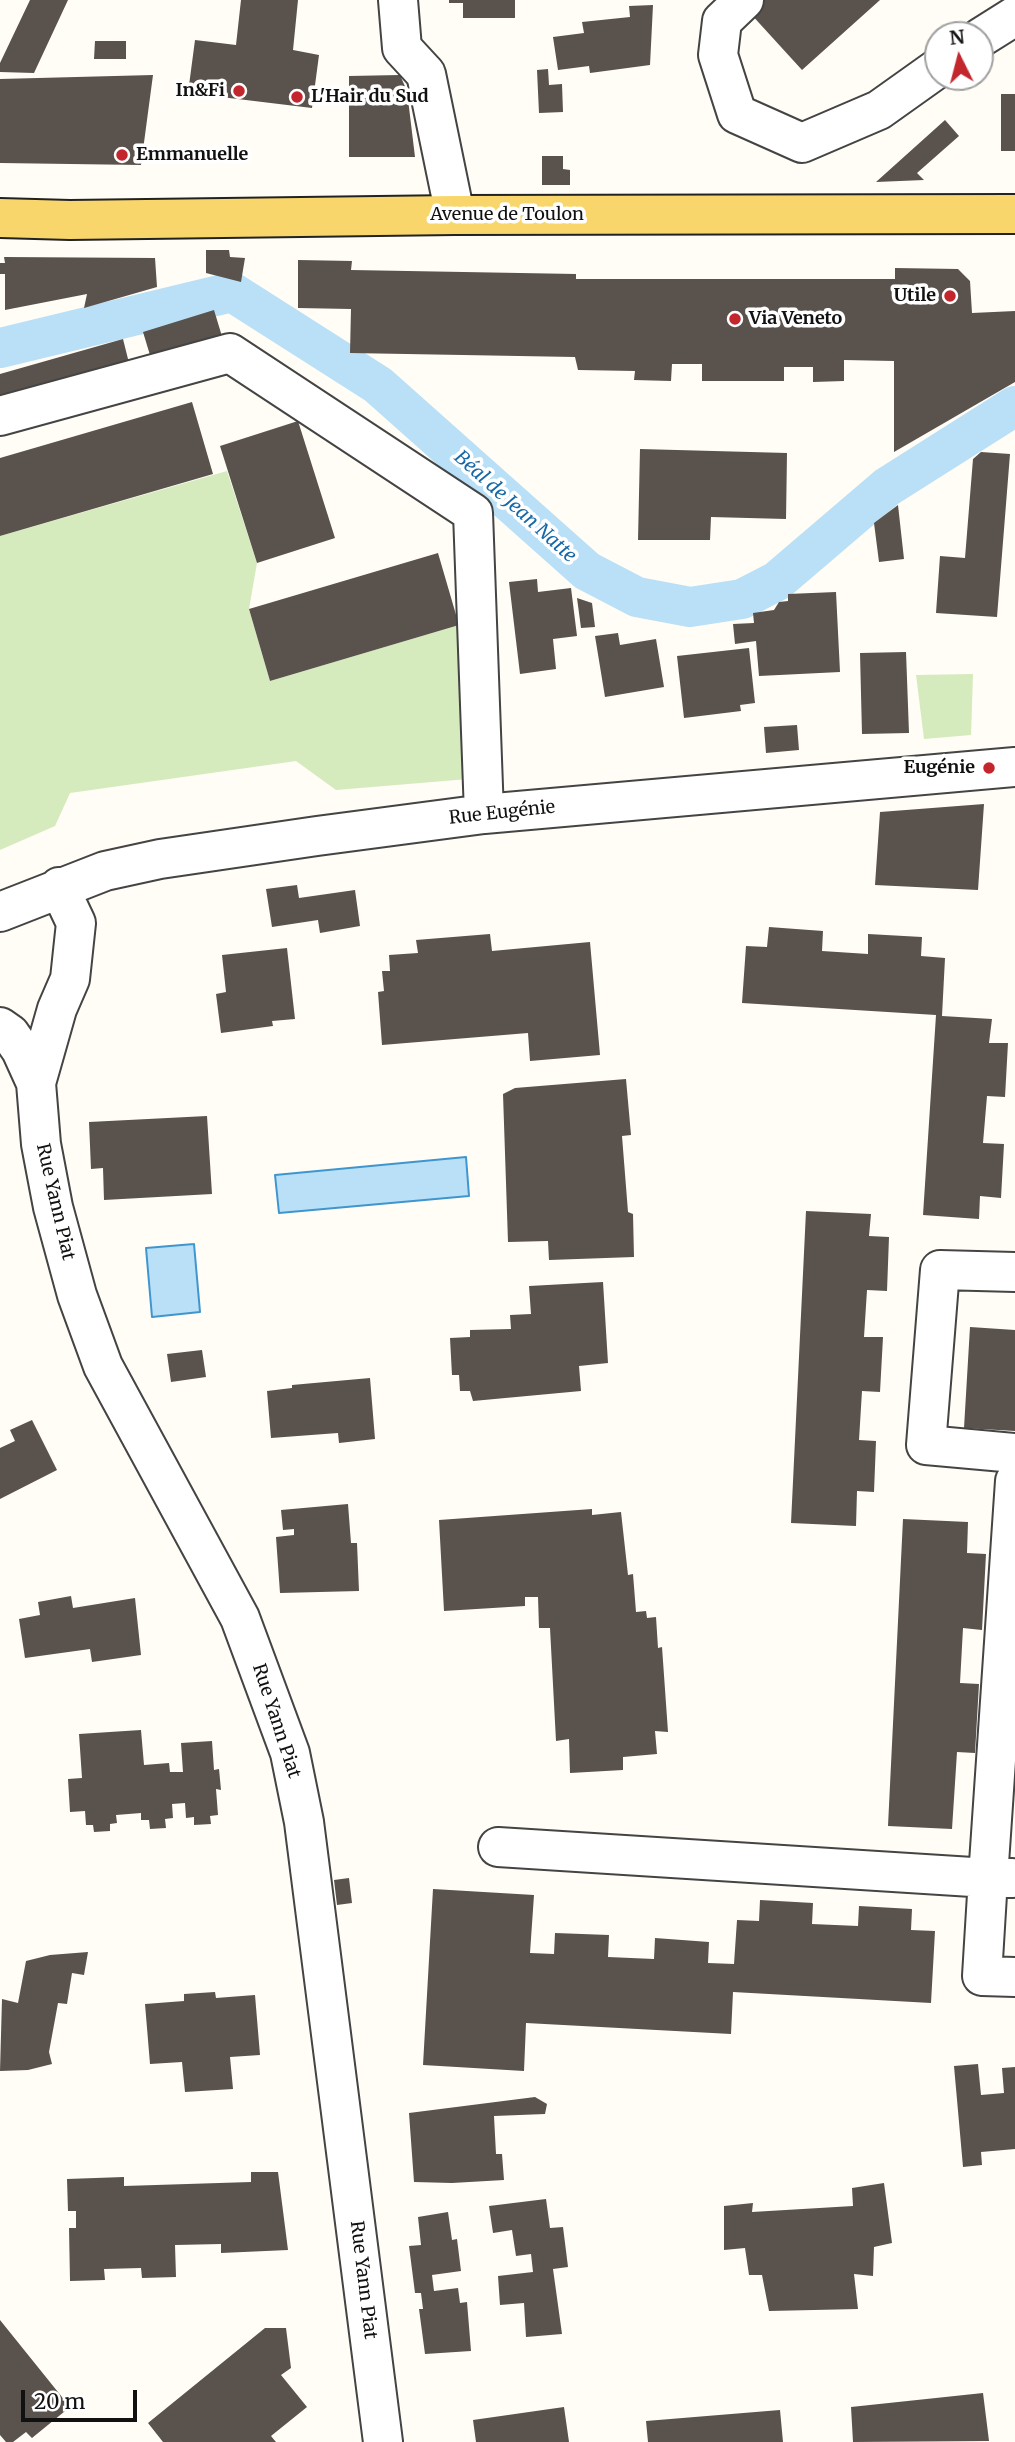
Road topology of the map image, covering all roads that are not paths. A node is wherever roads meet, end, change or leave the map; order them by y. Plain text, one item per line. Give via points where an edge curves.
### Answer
1 (398, 0) edge
2 (744, 0) edge
3 (1015, 16) edge
4 (994, 29) edge
5 (924, 78) edge
6 (1015, 214) edge
7 (455, 215) junction
8 (0, 218) edge
9 (0, 416) edge
10 (1015, 767) edge
11 (484, 814) junction
12 (59, 887) junction
13 (0, 912) edge
14 (57, 1009) junction
15 (0, 1026) edge
16 (36, 1083) junction
17 (1015, 1272) edge
18 (1015, 1453) edge
19 (1015, 1481) edge
20 (498, 1847) dead end
21 (1002, 1878) edge
22 (1015, 1977) edge
23 (383, 2442) edge

1 - 7 street via 402,48 426,74
2 - 5 street via 722,21 718,55 737,114 802,143 880,110
3 - 4 street
6 - 7 main road, Avenue de Toulon
7 - 8 main road, Avenue de Toulon
9 - 11 street via 230,353 473,513
10 - 11 street, Rue Eugénie
11 - 12 street, Rue Eugénie via 160,859
12 - 13 street, Rue Eugénie
12 - 14 street, Rue Yann Piat via 76,923 70,979
14 - 15 street, Rue Yann Piat via 33,1023
14 - 16 street, Rue Yann Piat
15 - 16 street, Rue Yann Piat via 21,1050
16 - 23 street, Rue Yann Piat via 53,1207 77,1295 103,1366 240,1618 290,1753 304,1822
17 - 18 street via 940,1270 926,1446
19 - 21 street
20 - 21 street
21 - 22 street via 982,1976

